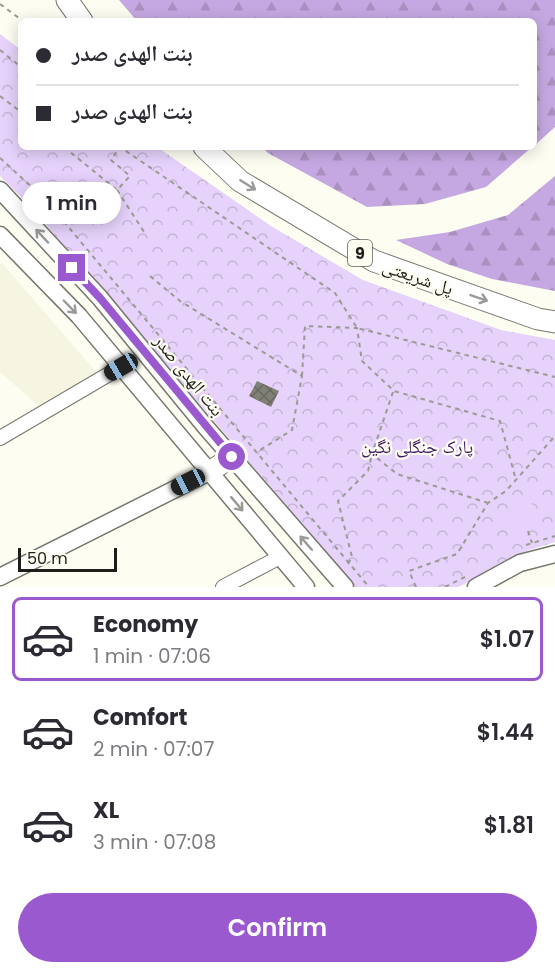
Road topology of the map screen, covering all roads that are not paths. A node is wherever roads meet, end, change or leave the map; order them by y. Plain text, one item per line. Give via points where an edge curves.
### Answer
1 (67, 0) edge
2 (80, 18) edge
3 (207, 150) edge
4 (0, 190) edge
5 (2, 241) edge
6 (555, 322) edge
7 (121, 367) junction
8 (0, 438) edge
9 (232, 457) junction
10 (209, 472) junction
11 (555, 554) edge
12 (280, 557) junction
13 (0, 577) edge
14 (224, 587) edge
15 (306, 587) edge
16 (345, 587) edge
17 (476, 587) edge

1 - 2 main road
3 -> 6 main road, پل شریعتی / 9 via 240,181 374,261
9 -> 4 street, بنت الهدی صدر via 100,298
5 -> 7 street via 79,316
7 - 8 street
7 - 10 street
9 - 10 main road
16 -> 9 street, بنت الهدی صدر
10 -> 12 street
10 - 13 street
11 - 17 street via 520,563
12 - 14 street
12 - 15 street

